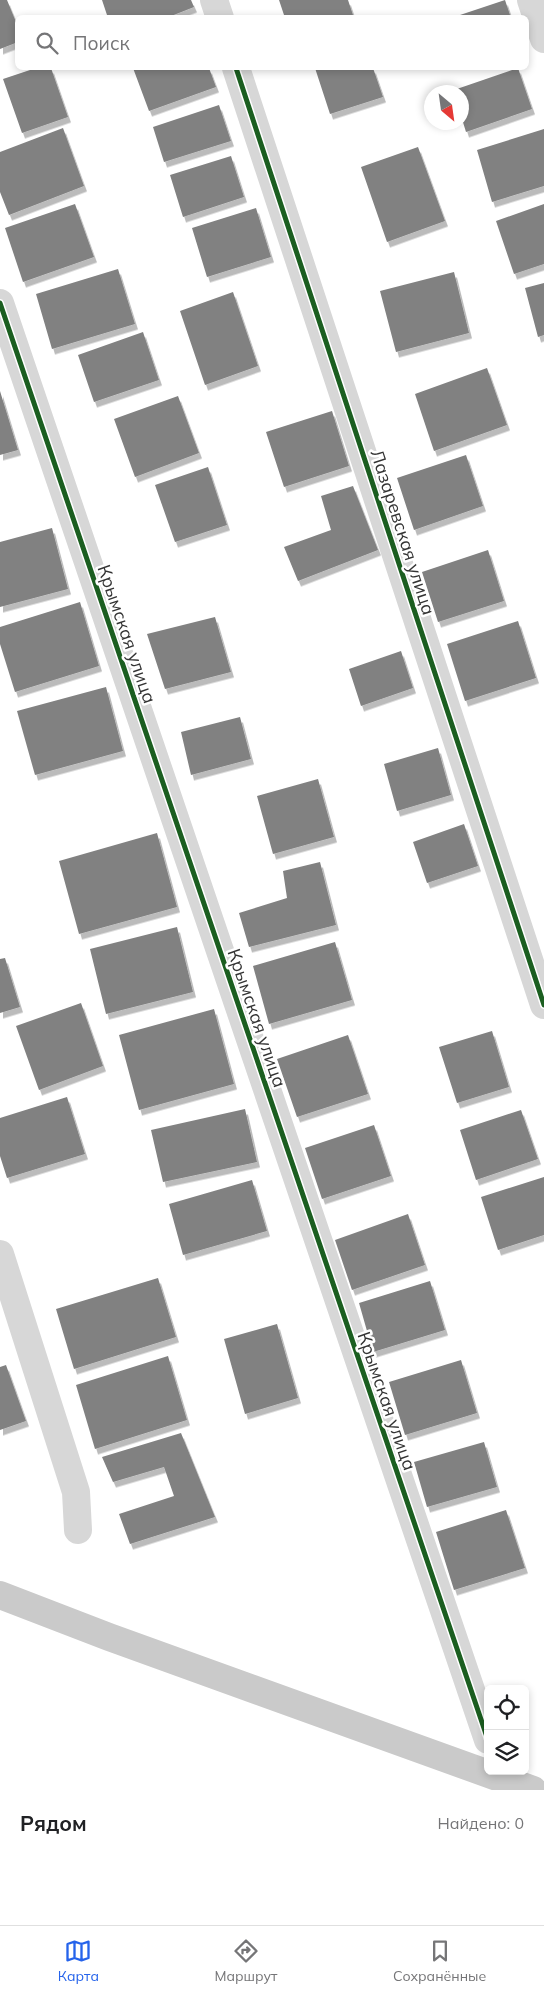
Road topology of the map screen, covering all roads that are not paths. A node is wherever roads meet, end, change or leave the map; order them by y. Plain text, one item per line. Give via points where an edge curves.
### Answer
1 (214, 0) edge
2 (531, 0) edge
3 (219, 15) edge
4 (544, 38) edge
5 (237, 70) edge
6 (0, 303) edge
7 (544, 1005) edge
8 (0, 1254) edge
9 (78, 1530) dead end
10 (0, 1596) edge
11 (485, 1730) edge
12 (484, 1770) edge
13 (499, 1775) edge
14 (533, 1790) edge

1 - 3 street
2 - 4 street
5 - 7 street, Лазаревская улица
6 - 11 street, Крымская улица
8 - 9 street via 76,1492
10 - 12 main road
13 - 14 main road

